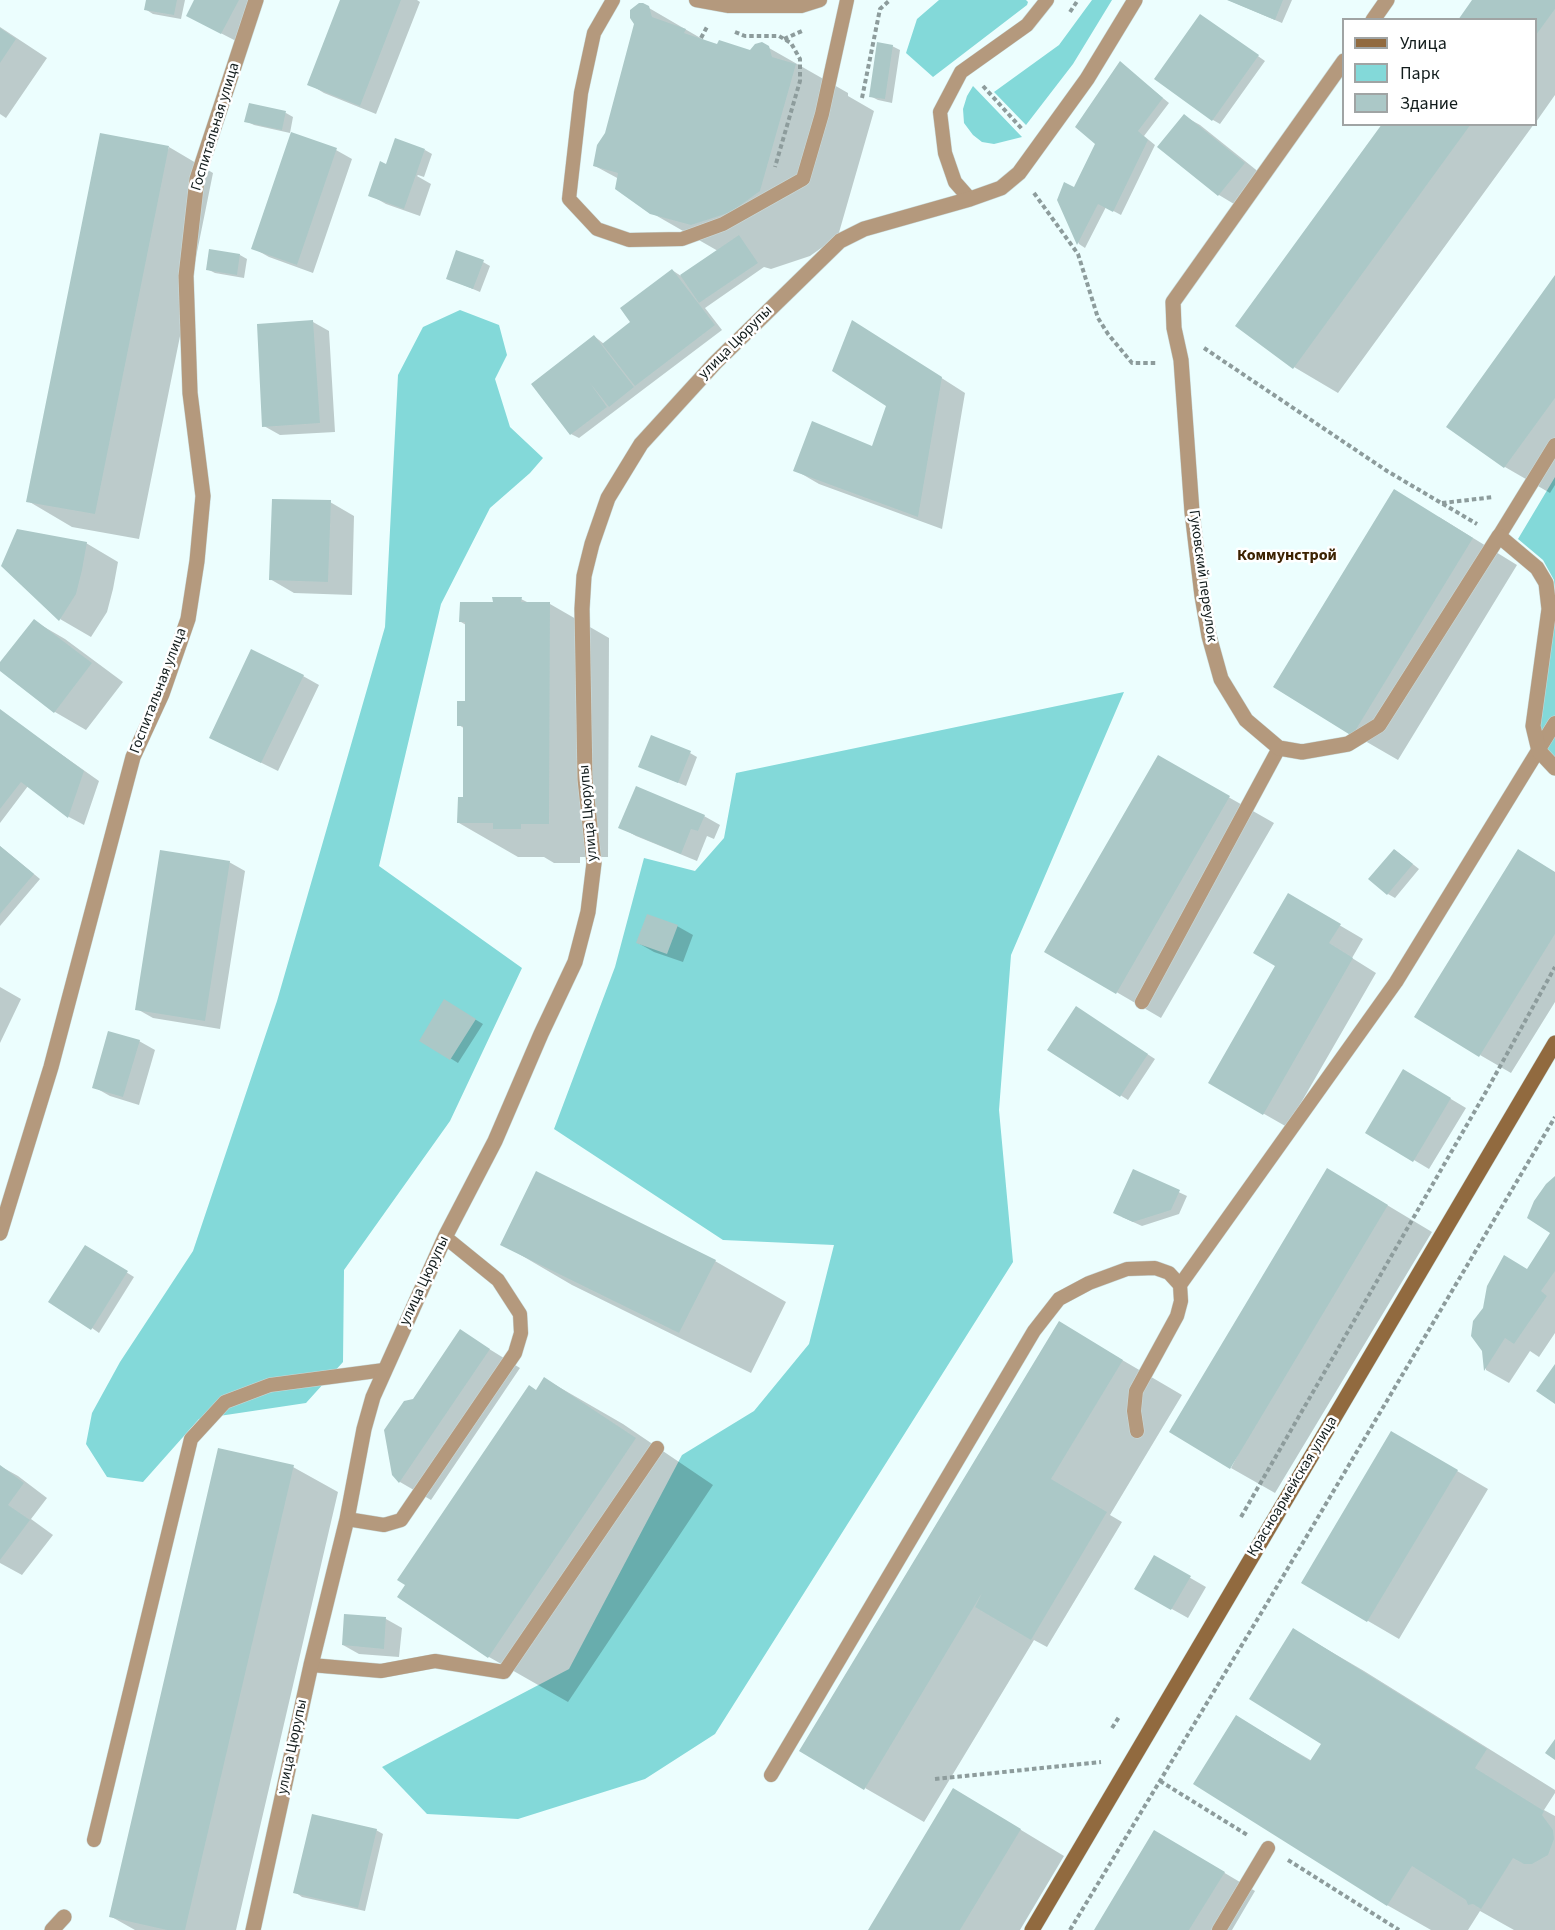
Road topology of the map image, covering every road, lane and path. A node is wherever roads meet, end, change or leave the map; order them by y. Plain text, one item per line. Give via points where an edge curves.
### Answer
1 (256, 0) edge
2 (613, 0) edge
3 (696, 0) edge
4 (820, 0) edge
5 (847, 0) edge
6 (890, 0) edge
7 (1047, 0) edge
8 (1078, 0) edge
9 (1135, 0) edge
10 (1387, 0) edge
11 (1067, 16) dead end
12 (1374, 18) edge
13 (717, 27) dead end
14 (727, 30) dead end
15 (701, 38) dead end
16 (1342, 64) edge
17 (991, 79) dead end
18 (862, 98) dead end
19 (1040, 145) junction
20 (774, 171) dead end
21 (1019, 173) junction
22 (970, 199) junction
23 (1212, 353) dead end
24 (1132, 363) dead end
25 (1555, 445) edge
26 (1524, 494) junction
27 (1441, 503) junction
28 (1499, 536) junction
29 (1555, 723) edge
30 (1279, 748) junction
31 (1539, 751) junction
32 (1555, 768) edge
33 (1555, 967) edge
34 (1142, 1002) dead end
35 (1555, 1043) edge
36 (1555, 1118) edge
37 (0, 1233) edge
38 (445, 1238) junction
39 (1180, 1285) junction
40 (384, 1370) junction
41 (1137, 1431) dead end
42 (657, 1448) dead end
43 (1241, 1517) dead end
44 (347, 1519) junction
45 (311, 1665) junction
46 (1119, 1717) dead end
47 (1112, 1728) dead end
48 (1112, 1761) dead end
49 (771, 1776) dead end
50 (935, 1779) dead end
51 (94, 1840) dead end
52 (1268, 1848) dead end
53 (63, 1917) dead end
54 (52, 1930) edge
55 (253, 1930) edge
56 (1032, 1930) edge
57 (1070, 1930) edge
58 (1219, 1930) edge

1 - 37 street, Госпитальная улица via 197,179 186,276 189,393 203,496 188,619 162,694 133,757 51,1067
2 - 5 lane via 594,33 581,93 569,199 597,229 629,240 682,239 723,225 803,179
3 - 4 lane via 729,6 801,6
6 - 18 path via 880,9
7 - 22 lane via 1027,25 961,72 940,112 945,153 956,182
8 - 11 path
9 - 19 street, улица Цюрупы via 1087,80
10 - 12 street
13 - 15 path via 708,24
14 - 20 path via 745,36 779,36 791,43 800,59 800,81
16 - 30 street, Гуковский переулок via 1173,302 1192,512 1209,636 1221,679 1246,720
17 - 19 path via 982,85
19 - 21 street, улица Цюрупы
21 - 22 street, улица Цюрупы via 1001,188
21 - 24 path via 1078,254 1098,318
22 - 38 street, улица Цюрупы via 864,229 840,241 715,363 641,444 608,498 584,576 582,609 585,779 594,863 588,912 575,962 495,1141
23 - 27 path
25 - 26 lane
26 - 27 path
26 - 28 lane
27 - 28 path
28 - 30 street via 1379,725 1348,744 1302,752
28 - 31 street via 1537,568 1546,583 1549,609 1533,726
29 - 31 lane
30 - 34 lane
31 - 32 street
31 - 39 lane via 1396,982
33 - 43 path
35 - 56 street, Красноармейская улица
36 - 57 path
38 - 40 street, улица Цюрупы
38 - 44 lane via 498,1280 520,1314 521,1333 515,1353 401,1520 384,1525
39 - 41 lane via 1177,1316 1136,1391
39 - 49 lane via 1169,1273 1127,1269 1059,1299 1034,1331
40 - 44 street, улица Цюрупы via 364,1429
40 - 51 lane via 270,1385 225,1402 191,1439
42 - 45 lane via 504,1672 435,1661 381,1671
44 - 45 street, улица Цюрупы
45 - 55 street, улица Цюрупы
46 - 47 path
48 - 50 path
52 - 58 lane
53 - 54 street

